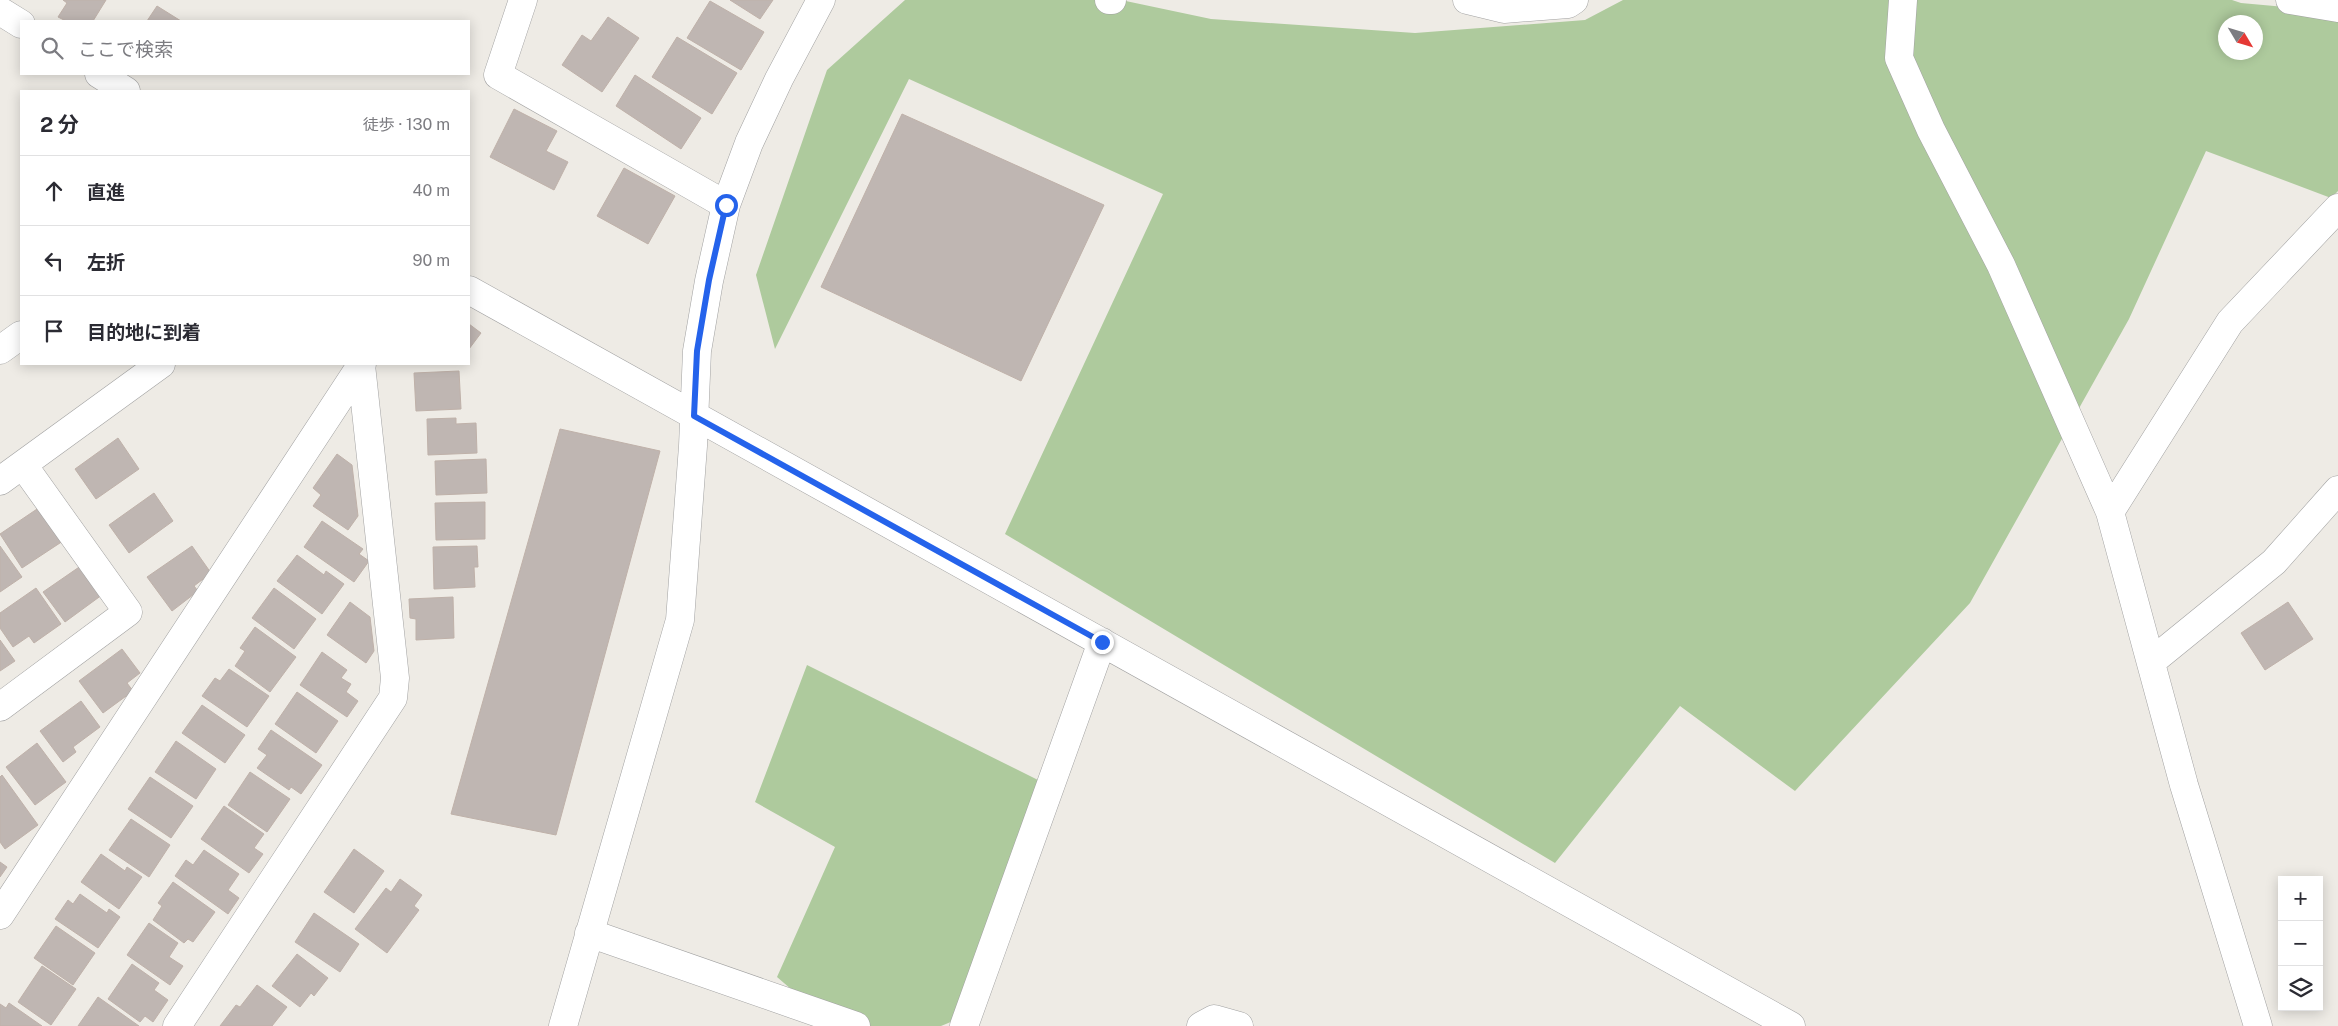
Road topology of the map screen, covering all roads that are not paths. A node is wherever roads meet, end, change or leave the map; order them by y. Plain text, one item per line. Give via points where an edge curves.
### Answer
1 (522, 0) edge
2 (821, 0) edge
3 (1467, 0) edge
4 (1574, 0) edge
5 (1903, 0) edge
6 (2290, 0) edge
7 (2338, 8) edge
8 (0, 11) edge
9 (20, 23) edge
10 (100, 75) edge
11 (124, 90) edge
12 (726, 205) junction
13 (2338, 208) edge
14 (470, 291) edge
15 (20, 337) edge
16 (0, 350) edge
17 (160, 365) edge
18 (361, 365) edge
19 (362, 365) edge
20 (694, 416) junction
21 (23, 465) junction
22 (0, 481) edge
23 (2338, 490) edge
24 (2110, 512) junction
25 (1102, 642) junction
26 (2151, 662) junction
27 (0, 707) edge
28 (0, 915) edge
29 (589, 933) junction
30 (177, 1026) edge
31 (563, 1026) edge
32 (856, 1026) edge
33 (964, 1026) edge
34 (1201, 1026) edge
35 (1239, 1026) edge
36 (1791, 1026) edge
37 (2258, 1026) edge

1 - 12 street via 498,75
2 - 12 street via 775,86
3 - 4 street via 1504,9 1568,4
5 - 24 street via 1899,58 1931,130 2001,265
6 - 7 street
8 - 9 street
10 - 11 street
12 - 20 street via 697,351
13 - 24 street via 2230,322
14 - 20 street
15 - 16 street
17 - 21 street
18 - 28 street
19 - 30 street via 395,678 393,698
20 - 25 street
20 - 29 street via 680,620
21 - 22 street
21 - 27 street via 128,612
23 - 26 street via 2274,562
24 - 26 street
25 - 33 street
25 - 36 street
26 - 37 street via 2184,785
29 - 31 street
29 - 32 street
34 - 35 street via 1214,1019

